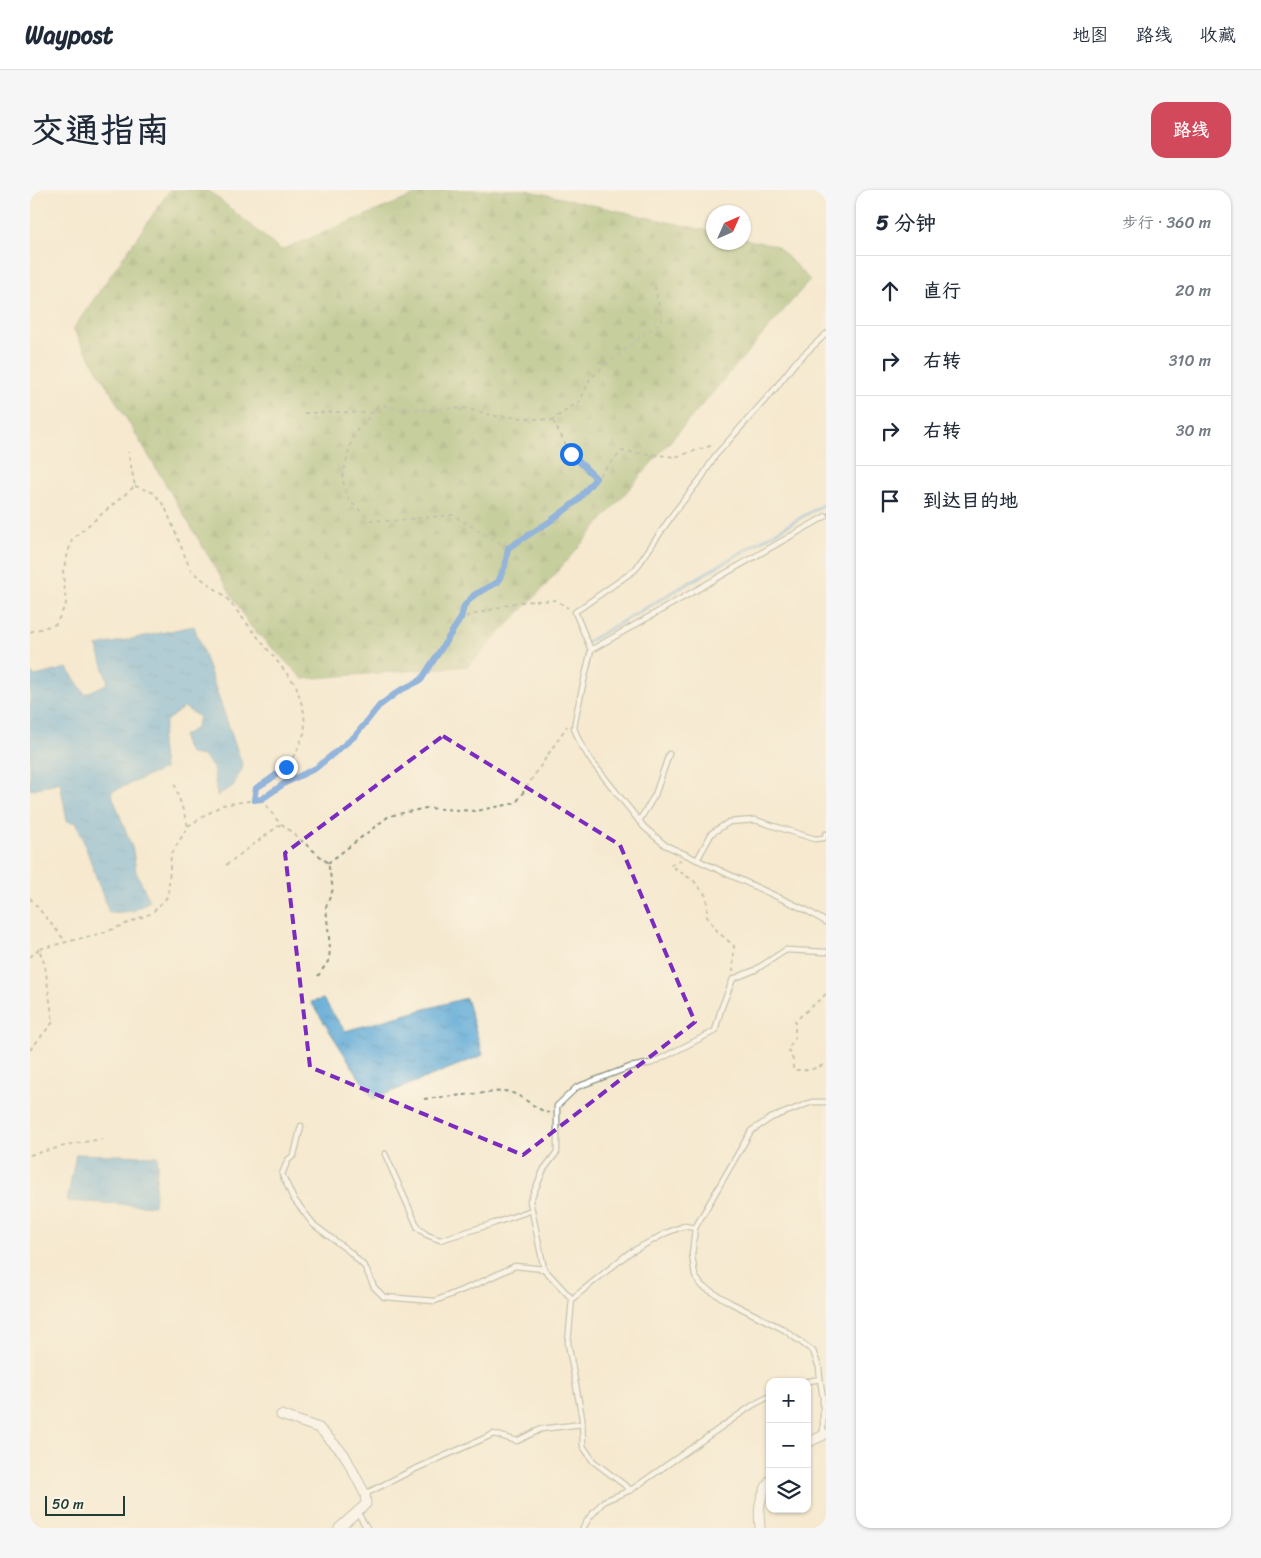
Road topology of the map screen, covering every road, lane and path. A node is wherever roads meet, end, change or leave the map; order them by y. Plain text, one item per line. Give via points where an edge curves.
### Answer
1 (654, 282) dead end
2 (826, 334) edge
3 (304, 413) dead end
4 (372, 413) junction
5 (552, 420) junction
6 (128, 452) dead end
7 (715, 456) junction
8 (596, 478) junction
9 (135, 486) junction
10 (826, 516) edge
11 (508, 548) junction
12 (575, 612) junction
13 (461, 618) junction
14 (30, 632) edge
15 (590, 650) junction
16 (576, 710) junction
17 (669, 754) dead end
18 (174, 782) dead end
19 (262, 799) junction
20 (254, 800) junction
21 (639, 821) junction
22 (281, 824) junction
23 (188, 826) junction
24 (826, 834) edge
25 (690, 857) junction
26 (697, 860) junction
27 (328, 863) junction
28 (226, 865) dead end
29 (30, 898) edge
30 (826, 922) edge
31 (66, 942) junction
32 (40, 948) junction
33 (826, 952) edge
34 (30, 957) edge
35 (318, 976) dead end
36 (733, 979) junction
37 (826, 994) edge
38 (30, 1050) edge
39 (826, 1064) edge
40 (424, 1099) dead end
41 (826, 1102) edge
42 (557, 1115) junction
43 (301, 1126) dead end
44 (102, 1139) dead end
45 (385, 1154) dead end
46 (30, 1155) edge
47 (532, 1210) junction
48 (695, 1228) junction
49 (544, 1268) junction
50 (572, 1299) junction
51 (820, 1379) junction
52 (811, 1381) edge
53 (766, 1398) edge
54 (281, 1415) dead end
55 (582, 1424) junction
56 (825, 1435) edge
57 (811, 1441) edge
58 (766, 1487) edge
59 (631, 1490) junction
60 (365, 1494) junction
61 (357, 1512) junction
62 (339, 1528) edge
63 (367, 1528) edge
64 (584, 1528) edge
65 (760, 1528) edge

1 - 5 path via 662,321 604,366 590,379 580,401
2 - 7 lane via 795,363
3 - 4 path
4 - 5 path via 380,406 412,410 464,408 494,416
4 - 11 path via 353,435 342,479 349,500 370,520 453,515
5 - 8 path via 571,454
6 - 9 path
7 - 8 path via 710,446 675,457 622,450
7 - 12 lane via 635,570
8 - 11 path via 577,501
9 - 14 path via 72,539 63,571 66,604 56,624
9 - 20 path via 154,493 165,507 191,571 225,596 296,685 304,712 305,732 286,767 256,788
10 - 15 lane
11 - 13 path via 498,582 474,595 464,606
12 - 13 path via 556,600 518,602
12 - 15 lane
13 - 19 path via 421,680 379,706 355,736 316,768
15 - 16 lane
16 - 21 lane via 574,728 580,743
16 - 27 path via 516,803 476,811 426,808 389,816
17 - 21 lane via 655,795
18 - 23 path
19 - 20 path
19 - 22 path
20 - 23 path via 222,805
21 - 25 lane via 665,845
22 - 27 path
22 - 28 path
23 - 31 path via 171,855 168,896 152,913 106,932
24 - 26 lane via 824,838 815,839 755,820 729,822 712,833
25 - 26 lane
25 - 36 path via 670,865 694,881 707,897 707,917 734,946
26 - 30 lane
27 - 35 path via 333,889 326,907 329,960
29 - 31 path
31 - 32 path
32 - 34 path
32 - 38 path via 52,1022
33 - 36 lane via 786,950 755,970
36 - 42 lane via 715,1031 652,1063 630,1067 577,1087 557,1106
37 - 39 path via 795,1021 795,1038 788,1049 793,1070 810,1070
40 - 42 path via 512,1092
41 - 48 lane via 812,1102 771,1118 751,1131
42 - 47 lane via 556,1152 544,1169 530,1201
43 - 49 lane via 294,1155 282,1174 292,1198 314,1225 365,1267 374,1287 384,1297 435,1301 514,1266
44 - 46 path
45 - 47 lane via 418,1228 440,1240
47 - 49 lane
48 - 50 lane via 684,1226 629,1253
48 - 51 lane via 692,1255 695,1276 702,1286 783,1329 813,1351 820,1367
49 - 50 lane
50 - 55 lane via 568,1343
51 - 52 lane
51 - 56 lane
53 - 59 lane
54 - 60 street via 319,1428 344,1454
55 - 59 lane via 583,1446 593,1461
55 - 60 lane via 541,1429 516,1441 494,1434
56 - 57 street
58 - 65 street via 761,1496
59 - 64 lane via 604,1502
60 - 61 street via 366,1504
61 - 62 street
61 - 63 lane

